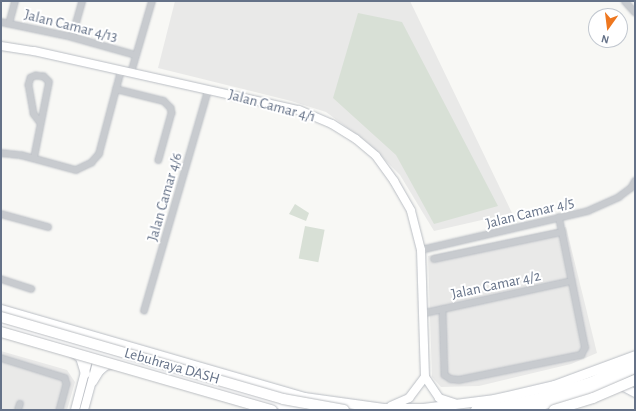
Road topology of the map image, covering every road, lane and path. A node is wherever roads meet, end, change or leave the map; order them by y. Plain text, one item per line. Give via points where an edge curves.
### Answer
1 (15, 1) edge
2 (82, 1) edge
3 (152, 1) edge
4 (625, 1) edge
5 (635, 12) edge
6 (1, 22) edge
7 (9, 24) junction
8 (72, 37) junction
9 (1, 46) edge
10 (135, 55) junction
11 (121, 71) junction
12 (131, 73) junction
13 (116, 89) junction
14 (208, 90) junction
15 (40, 122) junction
16 (1, 153) edge
17 (34, 158) junction
18 (159, 160) dead end
19 (635, 181) edge
20 (1, 214) edge
21 (559, 218) junction
22 (48, 227) dead end
23 (562, 232) junction
24 (421, 250) junction
25 (434, 259) dead end
26 (1, 280) edge
27 (572, 281) junction
28 (31, 289) dead end
29 (1, 309) edge
30 (442, 309) junction
31 (144, 311) dead end
32 (424, 313) junction
33 (1, 315) edge
34 (1, 326) edge
35 (1, 332) edge
36 (40, 336) junction
37 (95, 350) junction
38 (635, 355) edge
39 (1, 358) edge
40 (635, 361) edge
41 (635, 368) edge
42 (84, 372) junction
43 (168, 374) junction
44 (227, 376) junction
45 (425, 377) junction
46 (635, 380) edge
47 (92, 381) junction
48 (600, 385) junction
49 (635, 393) edge
50 (20, 404) dead end
51 (460, 404) junction
52 (383, 408) junction
53 (18, 410) edge
54 (60, 410) edge
55 (75, 410) edge
56 (84, 410) edge
57 (272, 410) edge
58 (301, 410) edge
59 (344, 410) edge
60 (476, 410) edge
61 (518, 410) edge
62 (554, 410) edge

1 - 7 street
2 - 8 street
3 - 10 street
4 - 5 street
6 - 7 street, Jalan Camar 4/13
7 - 8 street, Jalan Camar 4/13
8 - 10 street, Jalan Camar 4/13
9 - 11 street, Jalan Camar 4/1
10 - 12 street
11 - 12 street, Jalan Camar 4/1
11 - 13 street
12 - 14 street, Jalan Camar 4/1
13 - 17 street via 98,154 91,163 76,170
13 - 18 street via 164,102 171,108
14 - 24 street, Jalan Camar 4/1 via 299,110 332,124 356,140 376,156 394,181 411,211
14 - 31 street, Jalan Camar 4/6
15 - 15 street via 49,82 44,77 36,76 31,78 29,85 34,114
15 - 17 street
16 - 17 street
19 - 21 street, Jalan Camar 4/5 via 631,188 619,197 588,211
20 - 22 street
21 - 23 street
21 - 24 street, Jalan Camar 4/5
23 - 25 street
23 - 27 street
24 - 32 street, Jalan Camar 4/1
26 - 28 street
27 - 30 street, Jalan Camar 4/2
27 - 30 street via 586,348 581,355 459,380 451,379 445,375
29 - 44 main road
30 - 32 street, Jalan Camar 4/2
32 - 45 street, Jalan Camar 4/1
33 - 37 main road via 86,339
33 - 59 highway, Lebuhraya DASH, bridge via 283,399
34 - 36 main road
35 - 57 highway, Lebuhraya DASH, bridge
36 - 37 main road
36 - 42 main road via 80,357
37 - 42 street
37 - 43 main road
37 - 44 main road via 111,347
37 - 47 street
38 - 51 main road via 554,385
39 - 54 street via 65,378 67,384
40 - 60 highway via 592,382 544,397 498,408
41 - 48 main road
42 - 55 street
43 - 47 main road via 114,363 105,365
43 - 58 main road
44 - 52 main road via 304,397
45 - 51 street via 439,398
45 - 52 street via 409,398 400,404
46 - 62 highway, bridge via 593,398
47 - 56 street
48 - 49 street via 623,385
48 - 61 main road via 561,400
50 - 53 street
51 - 52 main road via 423,408

